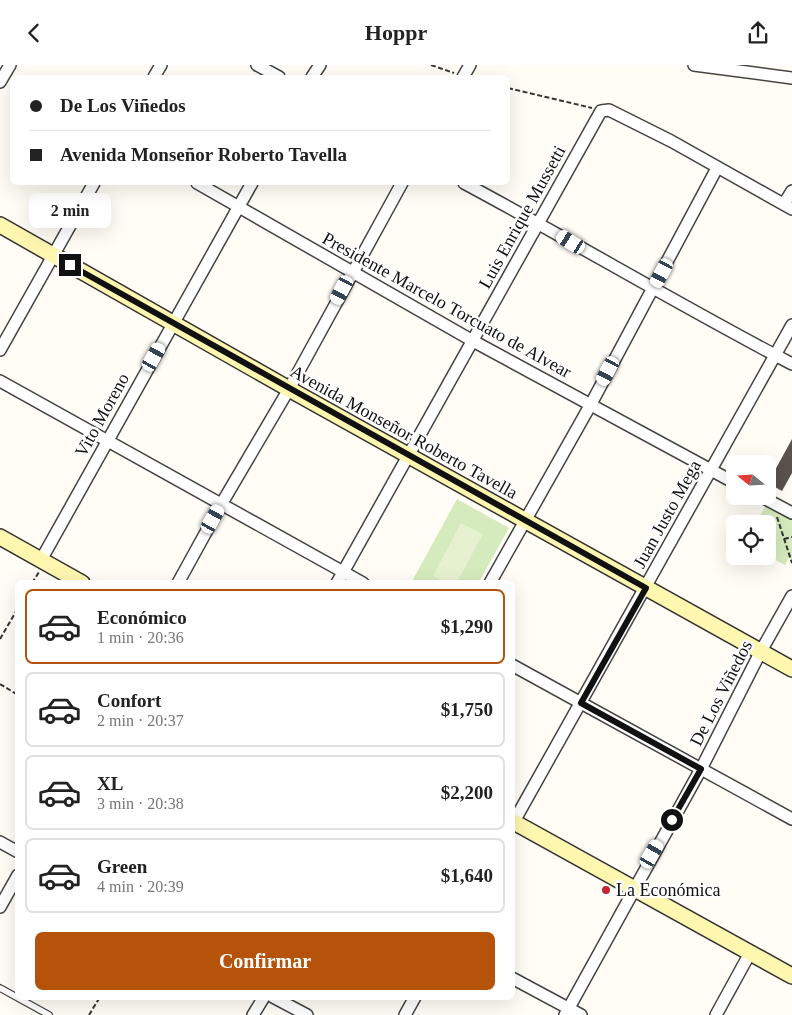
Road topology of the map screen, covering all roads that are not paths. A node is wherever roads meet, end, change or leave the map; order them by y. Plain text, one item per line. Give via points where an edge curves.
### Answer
1 (10, 65) edge
2 (257, 65) edge
3 (694, 65) edge
4 (773, 70) edge
5 (275, 75) edge
6 (4, 78) edge
7 (792, 78) edge
8 (717, 168) junction
9 (93, 185) edge
10 (201, 185) edge
11 (251, 185) edge
12 (401, 185) edge
13 (468, 185) edge
14 (792, 191) edge
15 (238, 206) junction
16 (788, 207) edge
17 (538, 223) junction
18 (0, 225) edge
19 (53, 255) junction
20 (352, 273) junction
21 (652, 290) junction
22 (173, 324) junction
23 (792, 325) edge
24 (473, 341) junction
25 (0, 350) edge
26 (775, 355) junction
27 (792, 364) edge
28 (0, 381) edge
29 (289, 389) junction
30 (591, 404) junction
31 (108, 440) junction
32 (410, 456) junction
33 (711, 470) junction
34 (726, 478) edge
35 (222, 503) junction
36 (776, 505) edge
37 (792, 513) edge
38 (526, 521) junction
39 (0, 537) edge
40 (41, 560) junction
41 (343, 572) junction
42 (77, 580) edge
43 (180, 580) edge
44 (339, 580) edge
45 (358, 580) edge
46 (492, 580) edge
47 (646, 588) junction
48 (792, 597) edge
49 (761, 651) junction
50 (515, 667) edge
51 (792, 669) edge
52 (581, 703) junction
53 (701, 769) junction
54 (515, 819) edge
55 (792, 819) edge
56 (515, 824) edge
57 (0, 842) edge
58 (15, 850) edge
59 (15, 880) edge
60 (633, 889) junction
61 (0, 907) edge
62 (750, 953) junction
63 (792, 976) edge
64 (515, 980) edge
65 (0, 988) edge
66 (15, 996) edge
67 (22, 1000) edge
68 (262, 1000) edge
69 (279, 1000) edge
70 (413, 1000) edge
71 (567, 1011) edge
72 (49, 1015) edge
73 (253, 1015) edge
74 (307, 1015) edge
75 (405, 1015) edge
76 (581, 1015) edge
77 (716, 1015) edge

1 - 6 street
2 - 5 street
3 - 4 street
4 - 7 street
8 - 16 street
8 - 17 street, Luis Enrique Mussetti via 609,110 601,111
8 - 21 street
9 - 19 street
10 - 15 street, Presidente Marcelo Torcuato de Alvear
11 - 15 street, Vito Moreno
12 - 20 street
13 - 17 street
14 - 16 street
15 - 20 street, Presidente Marcelo Torcuato de Alvear
15 - 22 street, Vito Moreno
17 - 21 street
17 - 24 street, Luis Enrique Mussetti
18 - 19 main road, Avenida Monseñor Roberto Tavella
19 - 22 main road, Avenida Monseñor Roberto Tavella
19 - 25 street
20 - 24 street, Presidente Marcelo Torcuato de Alvear
20 - 29 street
21 - 26 street
21 - 30 street
22 - 29 main road, Avenida Monseñor Roberto Tavella
22 - 31 street, Vito Moreno
23 - 26 street, Juan Justo Mega
24 - 30 street, Presidente Marcelo Torcuato de Alvear
24 - 32 street, Luis Enrique Mussetti
26 - 27 street
26 - 33 street, Juan Justo Mega
28 - 31 street
29 - 32 main road, Avenida Monseñor Roberto Tavella
29 - 35 street
30 - 33 street, Presidente Marcelo Torcuato de Alvear
30 - 38 street
31 - 35 street
31 - 40 street, Vito Moreno
32 - 38 main road, Avenida Monseñor Roberto Tavella
32 - 41 street, Luis Enrique Mussetti
33 - 34 street, Presidente Marcelo Torcuato de Alvear
33 - 47 street, Juan Justo Mega
35 - 41 street
35 - 43 street
36 - 37 street
38 - 46 street
38 - 47 main road, Avenida Monseñor Roberto Tavella
39 - 40 main road
40 - 42 main road
41 - 44 street, Luis Enrique Mussetti
41 - 45 street
47 - 49 main road, Avenida Monseñor Roberto Tavella
47 - 52 street, Juan Justo Mega
48 - 49 street, De Los Viñedos
49 - 51 main road, Avenida Monseñor Roberto Tavella
49 - 53 street, De Los Viñedos
50 - 52 street
52 - 53 street
52 - 54 street, Juan Justo Mega
53 - 55 street
53 - 60 street, De Los Viñedos
56 - 60 main road
57 - 58 street
59 - 61 street
60 - 62 main road
60 - 71 street, De Los Viñedos
62 - 63 main road
62 - 77 street
64 - 71 street
65 - 66 lane
67 - 72 lane
68 - 73 street
69 - 74 street
70 - 75 street
71 - 76 street

